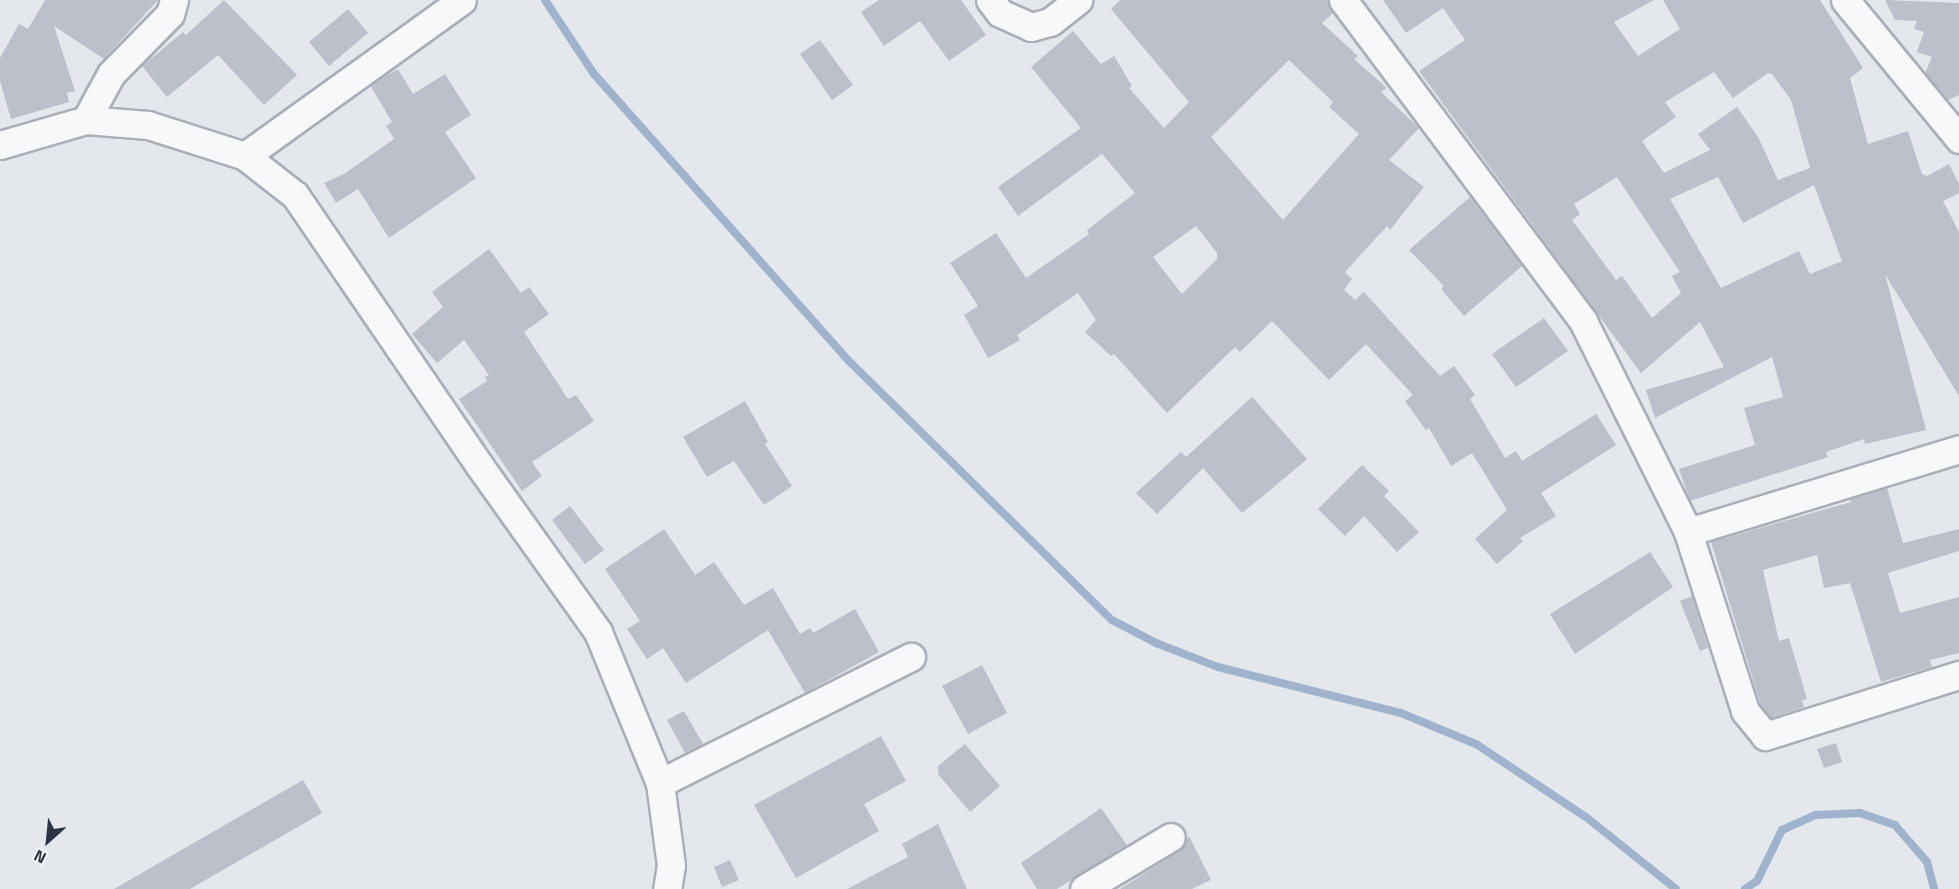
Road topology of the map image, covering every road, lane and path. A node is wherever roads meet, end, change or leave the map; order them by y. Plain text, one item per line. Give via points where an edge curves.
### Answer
1 (174, 0) edge
2 (462, 0) edge
3 (990, 0) edge
4 (1078, 0) edge
5 (1344, 0) edge
6 (1845, 0) edge
7 (86, 120) junction
8 (1959, 139) edge
9 (0, 145) edge
10 (245, 156) junction
11 (1959, 449) edge
12 (1688, 532) junction
13 (911, 657) dead end
14 (1959, 675) edge
15 (660, 783) junction
16 (1171, 837) dead end
17 (667, 889) edge
18 (1084, 889) edge

1 - 7 street via 170,14 111,74
2 - 10 street
3 - 4 street via 1000,13 1031,27 1050,22
5 - 12 street via 1583,321
6 - 8 street
7 - 9 street
7 - 10 street via 148,125
10 - 15 street via 296,195 598,632
11 - 12 street
12 - 14 street via 1745,711 1765,736
13 - 15 street
15 - 17 street via 671,865
16 - 18 street

